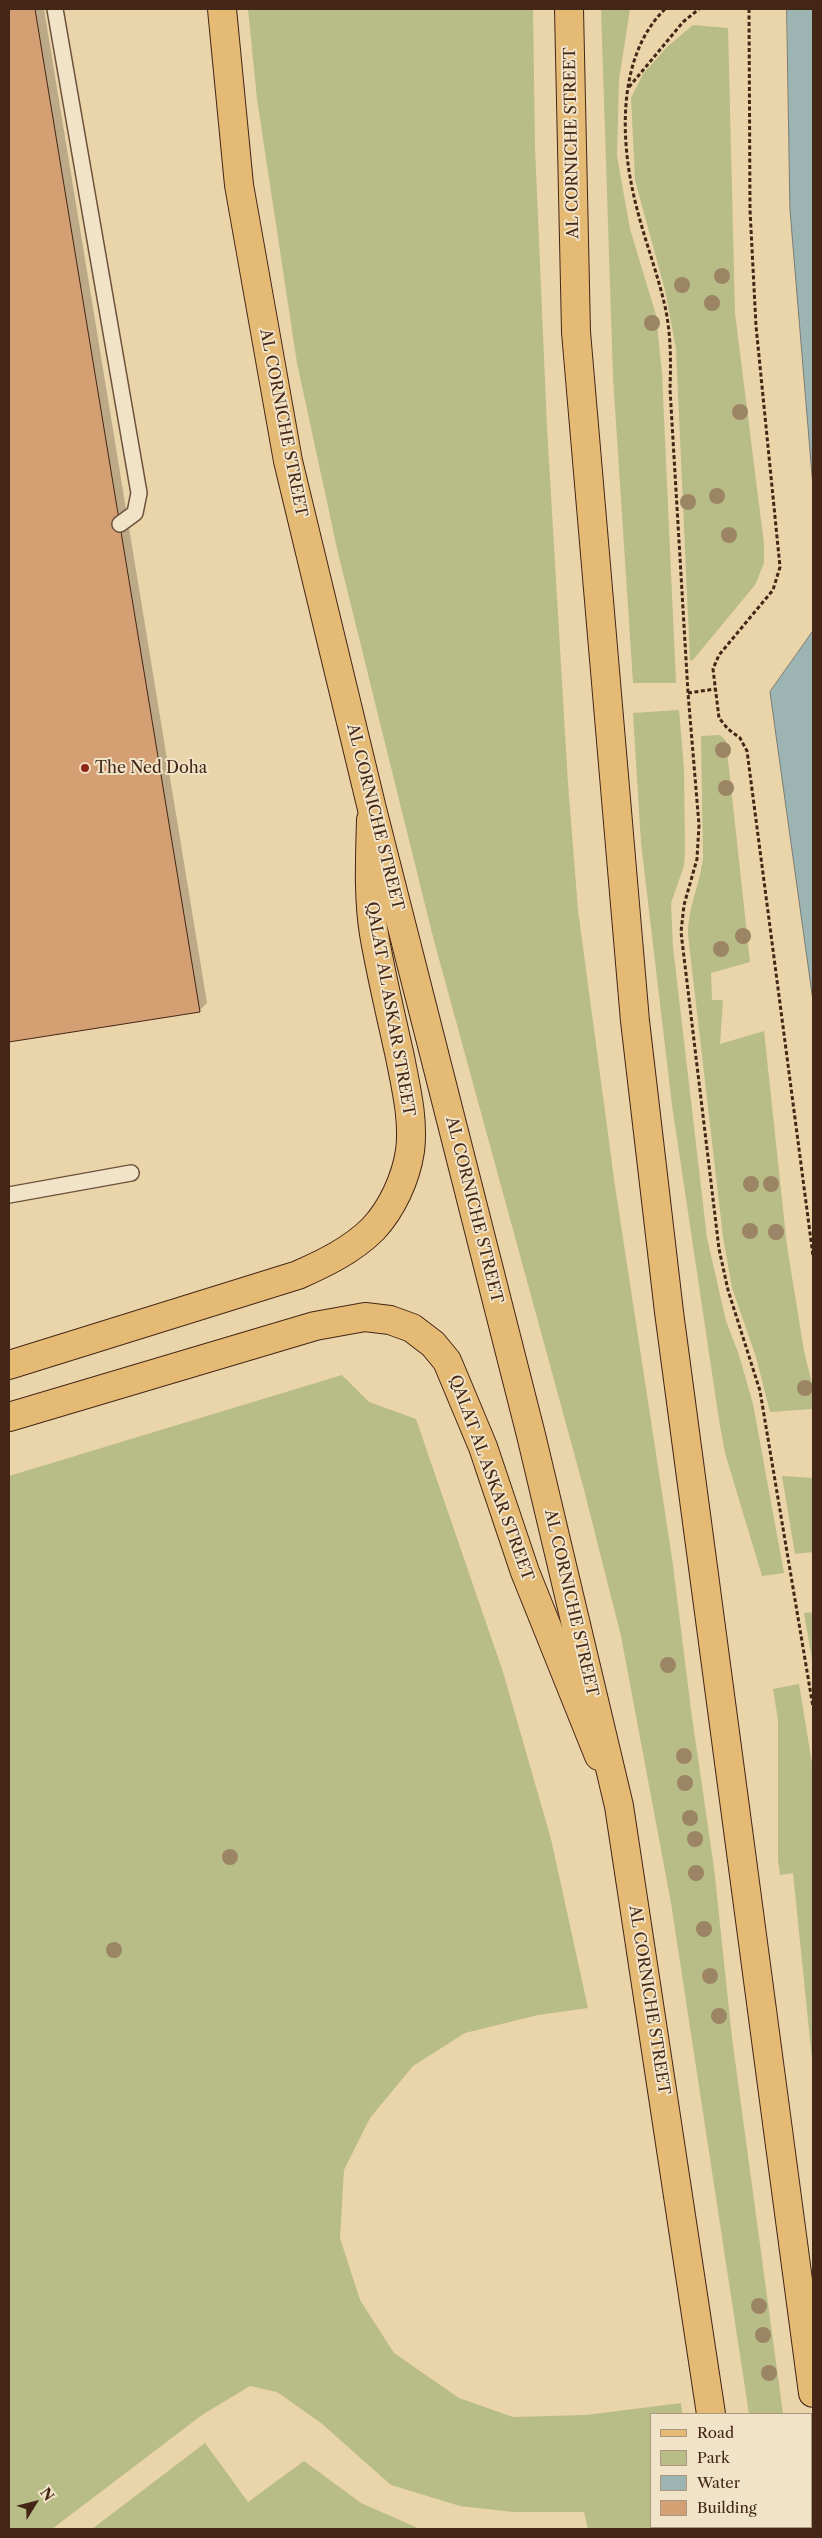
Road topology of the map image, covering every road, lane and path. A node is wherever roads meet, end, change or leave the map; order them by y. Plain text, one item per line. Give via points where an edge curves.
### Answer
1 (55, 9) edge
2 (222, 9) edge
3 (569, 9) edge
4 (665, 9) edge
5 (699, 9) edge
6 (749, 9) edge
7 (629, 87) junction
8 (120, 524) dead end
9 (715, 689) junction
10 (688, 693) junction
11 (372, 809) junction
12 (131, 1174) dead end
13 (9, 1195) edge
14 (813, 1256) edge
15 (9, 1365) edge
16 (9, 1417) edge
17 (813, 1707) edge
18 (619, 1806) junction
19 (813, 2393) edge
20 (711, 2413) edge

1 - 8 lane via 139,493 135,513
2 - 11 main road, AL CORNICHE STREET via 239,185 288,460
3 - 19 main road, AL CORNICHE STREET via 576,332 635,1021 669,1312
4 - 7 path via 645,36
5 - 7 path via 683,22
6 - 9 path via 750,200 756,326 780,567 773,590 715,663
7 - 10 path via 626,125 630,174 664,303 672,351 670,389
9 - 10 path
9 - 14 path via 719,718 740,738 746,751
10 - 17 path via 699,841 681,932 719,1249 728,1290 760,1391
11 - 15 main road, QALAT AL ASKAR STREET via 370,894 374,933 409,1102 410,1151 402,1182 386,1212 355,1244 332,1260 298,1275
11 - 18 main road, AL CORNICHE STREET via 531,1435
12 - 13 lane
16 - 18 main road, QALAT AL ASKAR STREET via 315,1326 365,1317 390,1320 412,1328 433,1344 447,1361 459,1387 525,1572
18 - 20 main road, AL CORNICHE STREET

